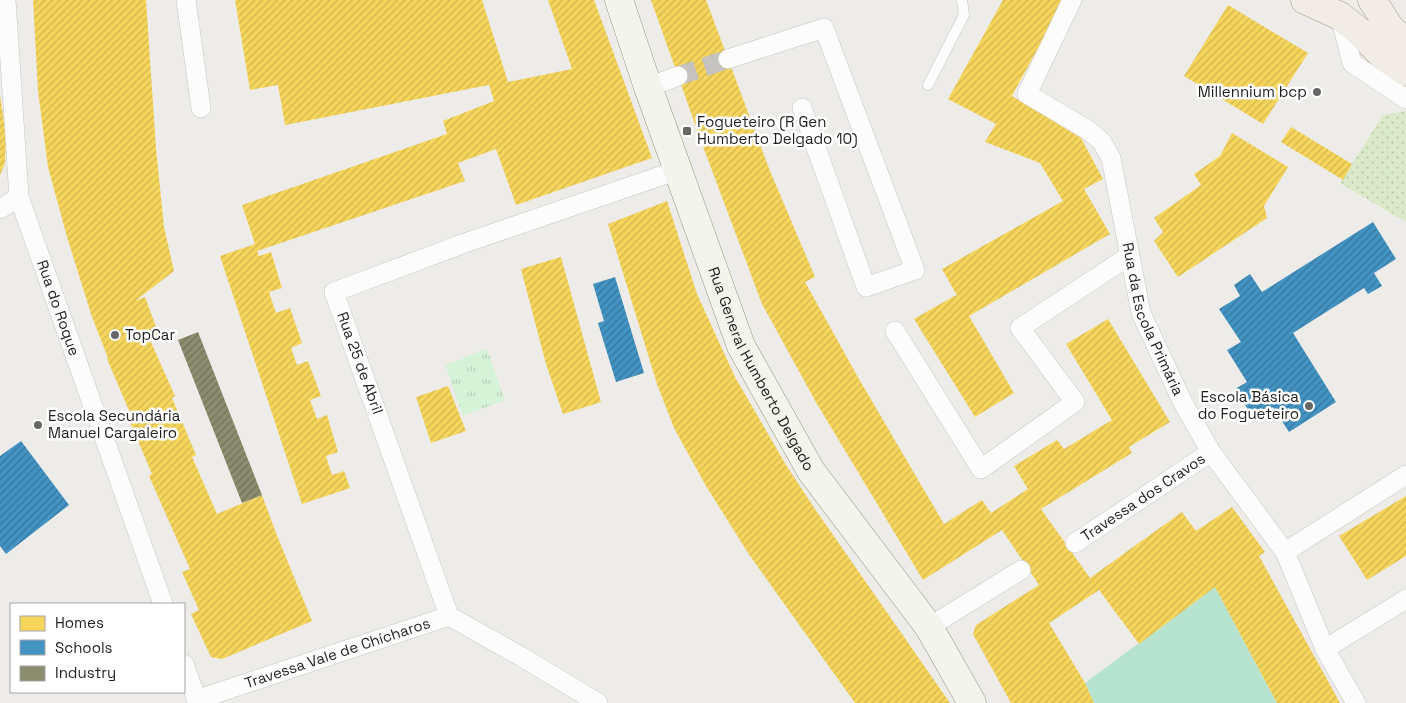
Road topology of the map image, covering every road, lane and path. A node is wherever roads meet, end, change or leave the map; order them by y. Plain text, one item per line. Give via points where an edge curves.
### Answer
1 (6, 0) edge
2 (186, 0) edge
3 (619, 0) edge
4 (962, 0) edge
5 (1072, 0) edge
6 (1305, 0) edge
7 (1372, 0) edge
8 (1340, 16) junction
9 (1406, 42) edge
10 (728, 59) tunnel mouth
11 (5, 60) edge
12 (1406, 72) edge
13 (678, 76) tunnel mouth
14 (928, 85) dead end
15 (648, 87) junction
16 (1406, 99) edge
17 (201, 108) dead end
18 (802, 108) dead end
19 (678, 170) junction
20 (19, 197) junction
21 (0, 209) edge
22 (1129, 256) junction
23 (895, 331) dead end
24 (1211, 452) junction
25 (1406, 475) edge
26 (1075, 542) dead end
27 (1285, 552) junction
28 (1021, 570) dead end
29 (1406, 599) edge
30 (163, 603) edge
31 (450, 616) junction
32 (929, 627) junction
33 (1325, 649) junction
34 (185, 667) edge
35 (197, 701) edge
36 (598, 703) edge
37 (972, 703) edge
38 (1356, 703) edge

1 - 11 street, Rua do Roque
2 - 17 street
3 - 15 street, Rua General Humberto Delgado
4 - 14 lane via 964,15
5 - 22 street, Rua da Escola Primária via 1026,94 1088,130 1102,142 1113,166
6 - 8 main road
7 - 9 main road via 1390,28
8 - 12 main road via 1382,55
8 - 16 street via 1352,63
10 - 18 street via 824,28 915,270 866,287
11 - 20 street, Rua do Roque
13 - 15 street
15 - 19 street, Rua General Humberto Delgado
19 - 31 street, Rua 25 de Abril via 334,292
19 - 32 street, Rua General Humberto Delgado via 740,346 811,471
20 - 21 street
20 - 30 street, Rua do Roque
22 - 23 street via 1020,328 1075,402 981,469
22 - 24 street, Rua da Escola Primária via 1141,313 1183,403
24 - 26 street, Travessa dos Cravos
24 - 27 street, Rua da Escola Primária
25 - 27 street
27 - 33 street, Rua da Escola Primária
28 - 32 street
29 - 33 street
31 - 35 street, Travessa Vale de Chícharos
31 - 36 street
32 - 37 street, Rua General Humberto Delgado
33 - 38 street, Rua da Escola Primária
34 - 35 street

